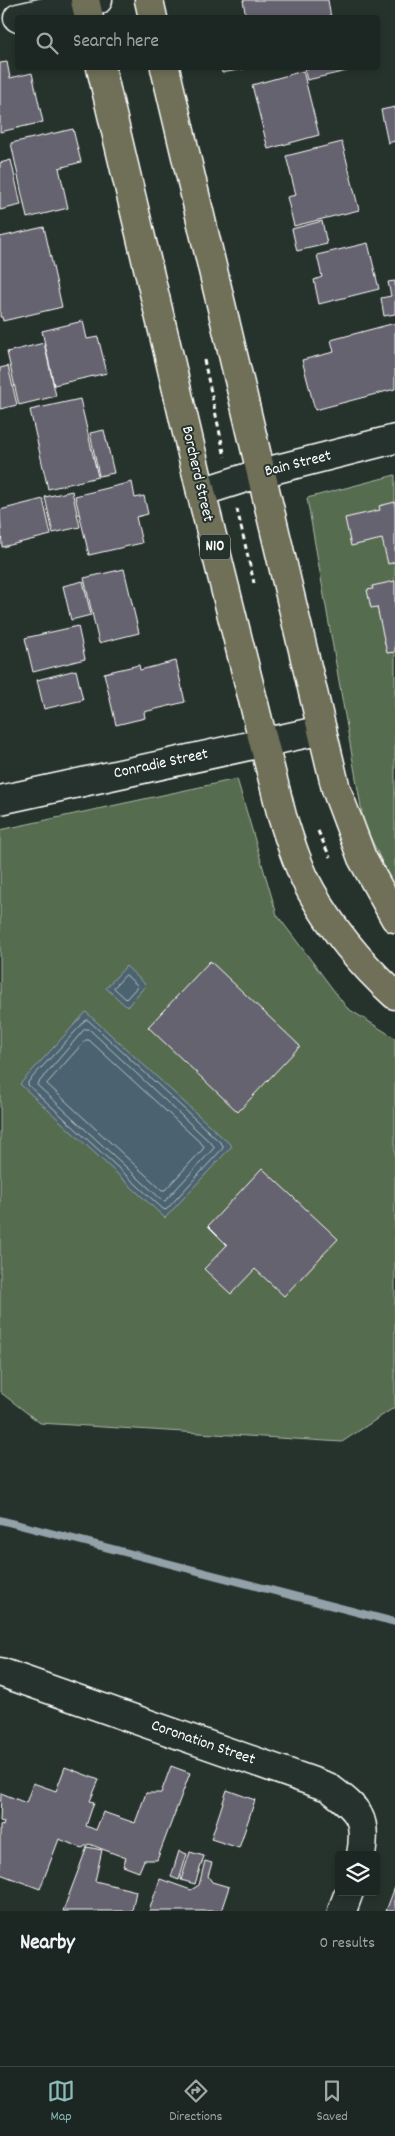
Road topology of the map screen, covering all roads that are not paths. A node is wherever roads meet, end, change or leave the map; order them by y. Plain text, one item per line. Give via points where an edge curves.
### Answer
1 (149, 0) edge
2 (89, 5) edge
3 (34, 15) edge
4 (152, 15) edge
5 (15, 18) edge
6 (0, 21) edge
7 (101, 70) edge
8 (165, 70) edge
9 (395, 439) edge
10 (261, 472) junction
11 (201, 492) junction
12 (322, 730) junction
13 (262, 742) junction
14 (0, 800) edge
15 (395, 918) edge
16 (395, 995) edge
17 (0, 1672) edge
18 (362, 1851) edge
19 (348, 1896) edge
20 (342, 1911) edge

1 - 4 highway
2 - 3 street
5 - 6 street
7 - 11 highway, Borcherd Street / N10
8 - 10 highway
9 - 10 street, Bain Street
10 - 11 street, Bain Street
10 - 12 highway
11 - 13 highway, Borcherd Street / N10
12 - 13 street, Conradie Street
12 - 15 highway via 336,790 348,822 362,858
13 - 14 street, Conradie Street
13 - 16 highway, Borcherd Street / N10 via 282,816 311,890 332,926
17 - 18 street, Coronation Street via 328,1787 356,1810 363,1828
19 - 20 street

